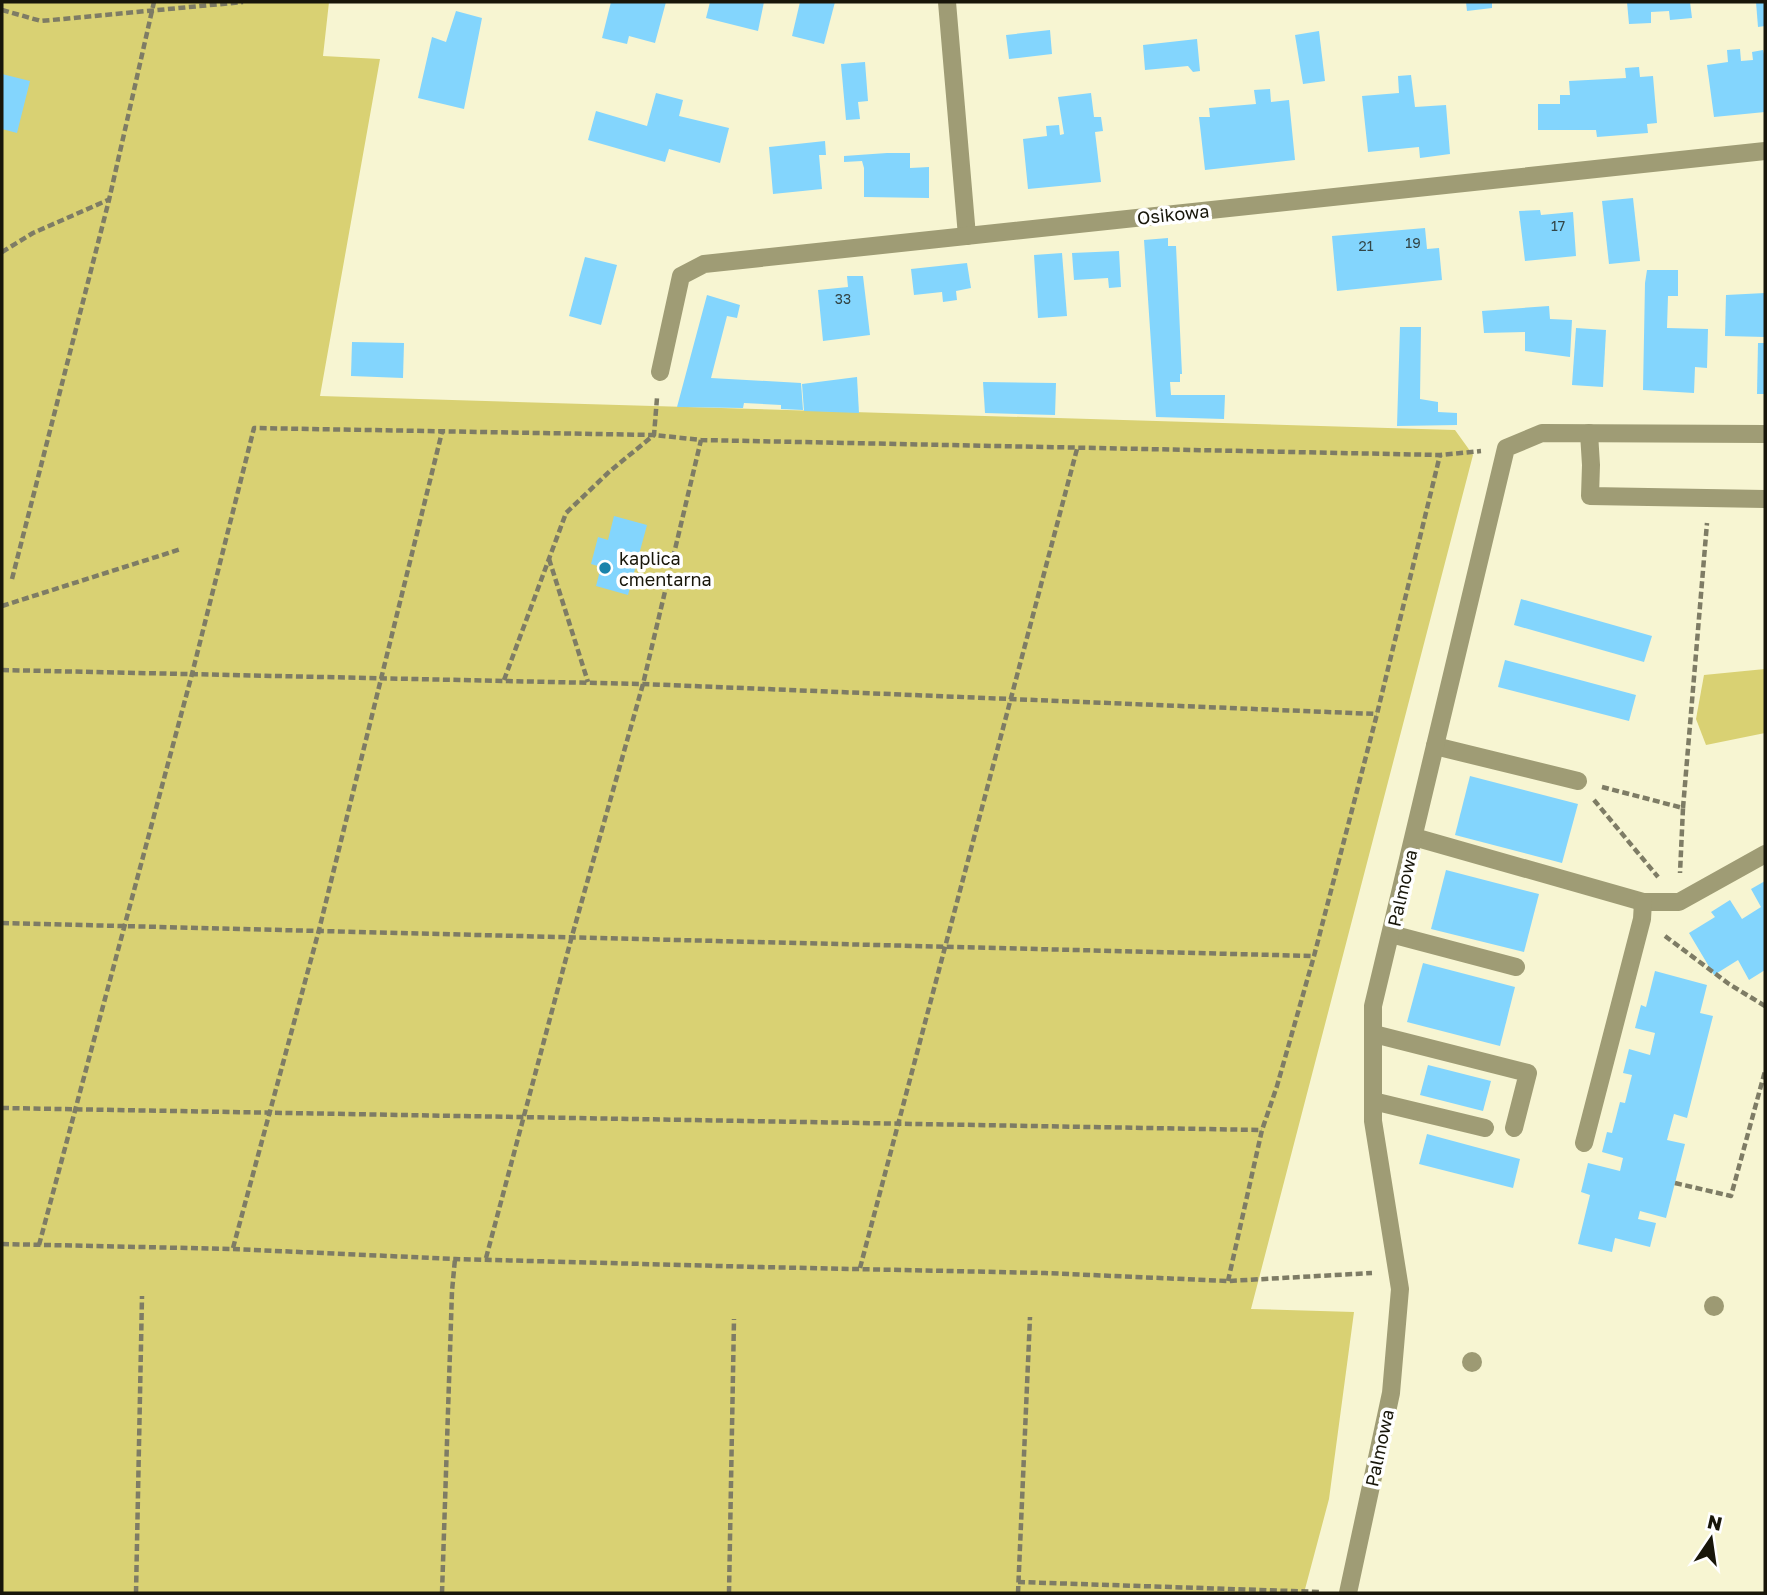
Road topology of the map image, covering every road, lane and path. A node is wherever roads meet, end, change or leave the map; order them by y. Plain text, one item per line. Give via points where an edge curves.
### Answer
1 (154, 2) edge
2 (243, 2) edge
3 (947, 2) edge
4 (2, 10) edge
5 (153, 10) junction
6 (1765, 151) edge
7 (109, 200) junction
8 (967, 236) junction
9 (2, 252) edge
10 (660, 372) joint
11 (442, 432) junction
12 (1588, 433) junction
13 (1765, 434) edge
14 (654, 435) junction
15 (701, 440) junction
16 (1506, 448) junction
17 (1077, 449) junction
18 (1440, 455) junction
19 (1765, 499) edge
20 (1708, 518) dead end
21 (181, 549) dead end
22 (549, 558) junction
23 (12, 579) dead end
24 (2, 606) edge
25 (2, 670) edge
26 (192, 674) junction
27 (382, 678) junction
28 (504, 680) junction
29 (588, 682) junction
30 (643, 684) junction
31 (1011, 699) junction
32 (1377, 714) junction
33 (1435, 746) junction
34 (1578, 781) junction
35 (1683, 808) junction
36 (1414, 837) junction
37 (1765, 854) edge
38 (1678, 902) junction
39 (1642, 910) junction
40 (2, 923) edge
41 (125, 926) junction
42 (319, 930) junction
43 (1391, 934) junction
44 (572, 936) junction
45 (945, 946) junction
46 (1314, 956) junction
47 (1516, 967) dead end
48 (1765, 1006) edge
49 (1374, 1034) junction
50 (1765, 1071) edge
51 (1373, 1101) junction
52 (2, 1108) edge
53 (75, 1110) junction
54 (270, 1114) junction
55 (524, 1118) junction
56 (898, 1124) junction
57 (1485, 1128) dead end
58 (1514, 1128) dead end
59 (1262, 1129) junction
60 (1584, 1143) dead end
61 (1675, 1183) dead end
62 (2, 1244) edge
63 (38, 1245) junction
64 (233, 1249) junction
65 (486, 1258) junction
66 (455, 1259) junction
67 (860, 1268) junction
68 (1397, 1272) junction
69 (1228, 1281) junction
70 (142, 1296) dead end
71 (1030, 1317) dead end
72 (734, 1319) dead end
73 (1018, 1582) junction
74 (136, 1593) edge
75 (442, 1593) edge
76 (729, 1593) edge
77 (1017, 1593) edge
78 (1348, 1593) edge

1 - 5 path
2 - 5 path
3 - 8 street
4 - 5 path via 41,20
5 - 7 path
6 - 8 street, Osikowa
7 - 9 path via 33,233
7 - 23 path
8 - 10 street, Osikowa via 704,264 681,276
10 - 14 path
11 - 14 path
11 - 26 path via 254,428
11 - 27 path
12 - 13 street
12 - 16 street via 1542,433
12 - 19 street via 1590,496
14 - 15 path
14 - 22 path via 566,513
15 - 17 path
15 - 30 path
16 - 18 path
16 - 33 street, Palmowa
17 - 18 path
17 - 31 path
18 - 32 path
20 - 35 path
21 - 24 path
22 - 28 path
22 - 29 path
25 - 26 path
26 - 27 path
26 - 41 path
27 - 28 path
27 - 42 path
28 - 29 path
29 - 30 path
30 - 31 path
30 - 44 path
31 - 32 path
31 - 45 path
32 - 46 path
33 - 34 street
33 - 36 street, Palmowa
34 - 35 path
34 - 38 path
35 - 38 path
36 - 39 street
36 - 43 street, Palmowa
37 - 38 street
38 - 39 street
39 - 48 path via 1729,984
39 - 60 street
40 - 41 path
41 - 42 path
41 - 53 path
42 - 44 path
42 - 54 path
43 - 47 street
43 - 49 street, Palmowa via 1374,1006
44 - 45 path
44 - 55 path
45 - 46 path
45 - 56 path
46 - 59 path
49 - 51 street, Palmowa
49 - 58 street via 1528,1073
50 - 61 path via 1731,1196
51 - 57 street
51 - 68 street, Palmowa
52 - 53 path
53 - 54 path
53 - 63 path
54 - 55 path
54 - 64 path
55 - 56 path
55 - 65 path
56 - 59 path
56 - 67 path
59 - 69 path
62 - 63 path
63 - 64 path
64 - 66 path
65 - 66 path
65 - 67 path
66 - 75 path
67 - 69 path
68 - 69 path
68 - 78 street, Palmowa via 1400,1289 1391,1393
70 - 74 path
71 - 73 path
72 - 76 path
73 - 77 path
73 - 78 path

